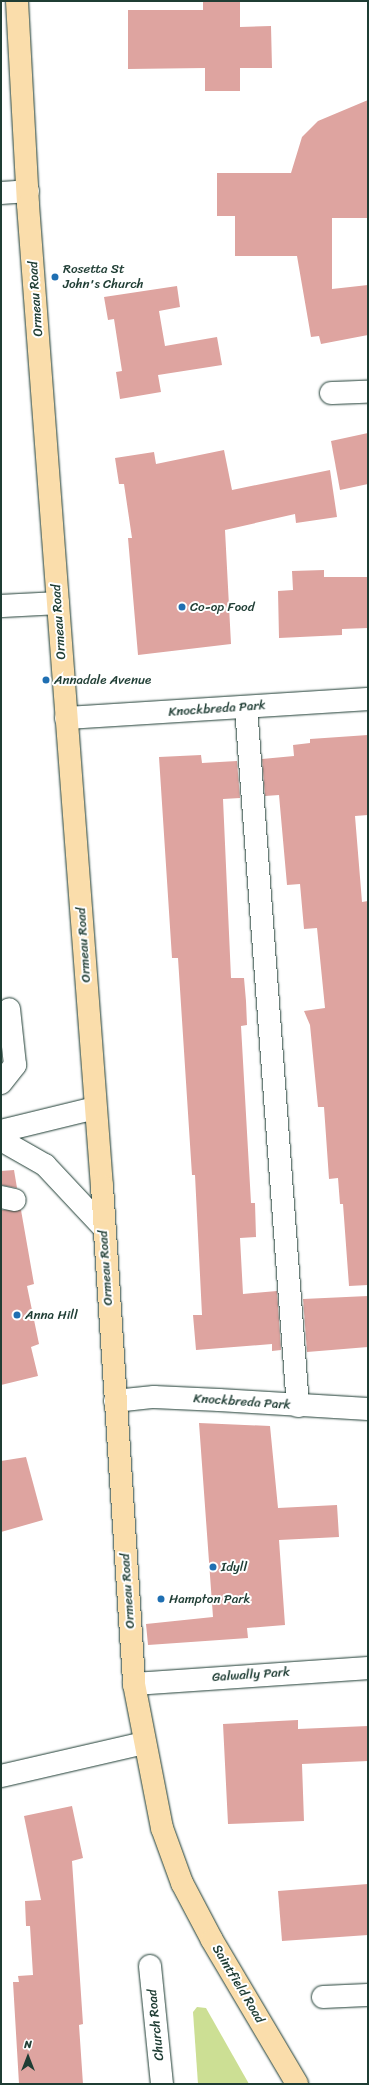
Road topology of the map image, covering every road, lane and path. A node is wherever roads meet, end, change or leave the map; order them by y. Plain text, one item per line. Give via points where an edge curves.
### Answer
1 (17, 1) edge
2 (28, 191) junction
3 (1, 193) edge
4 (368, 392) edge
5 (331, 393) dead end
6 (58, 603) junction
7 (1, 606) edge
8 (368, 699) edge
9 (246, 707) junction
10 (66, 718) junction
11 (9, 1009) dead end
12 (1, 1083) edge
13 (95, 1108) junction
14 (1, 1131) edge
15 (1, 1140) edge
16 (103, 1227) junction
17 (116, 1401) junction
18 (298, 1406) junction
19 (368, 1409) edge
20 (368, 1668) edge
21 (134, 1684) junction
22 (144, 1743) junction
23 (1, 1776) edge
24 (182, 1883) joint
25 (150, 1966) dead end
26 (368, 1995) edge
27 (323, 1997) dead end
28 (162, 2084) edge
29 (297, 2084) edge

1 - 2 main road, Ormeau Road
2 - 3 street
2 - 6 main road, Ormeau Road
4 - 5 street
6 - 7 street
6 - 10 main road, Ormeau Road
8 - 9 street, Knockbreda Park
9 - 10 street, Knockbreda Park
9 - 18 street
10 - 13 main road, Ormeau Road
11 - 12 street via 15,1065
13 - 14 street
13 - 16 main road, Ormeau Road
15 - 16 street via 45,1165
16 - 17 main road, Ormeau Road
17 - 18 street, Knockbreda Park via 168,1398
17 - 21 main road, Ormeau Road
18 - 19 street, Knockbreda Park
20 - 21 street, Galwally Park
21 - 22 main road, Ormeau Road
22 - 23 street
22 - 24 main road, Ormeau Road via 162,1828
24 - 29 main road, Saintfield Road via 212,1940
25 - 28 street, Church Road
26 - 27 street

